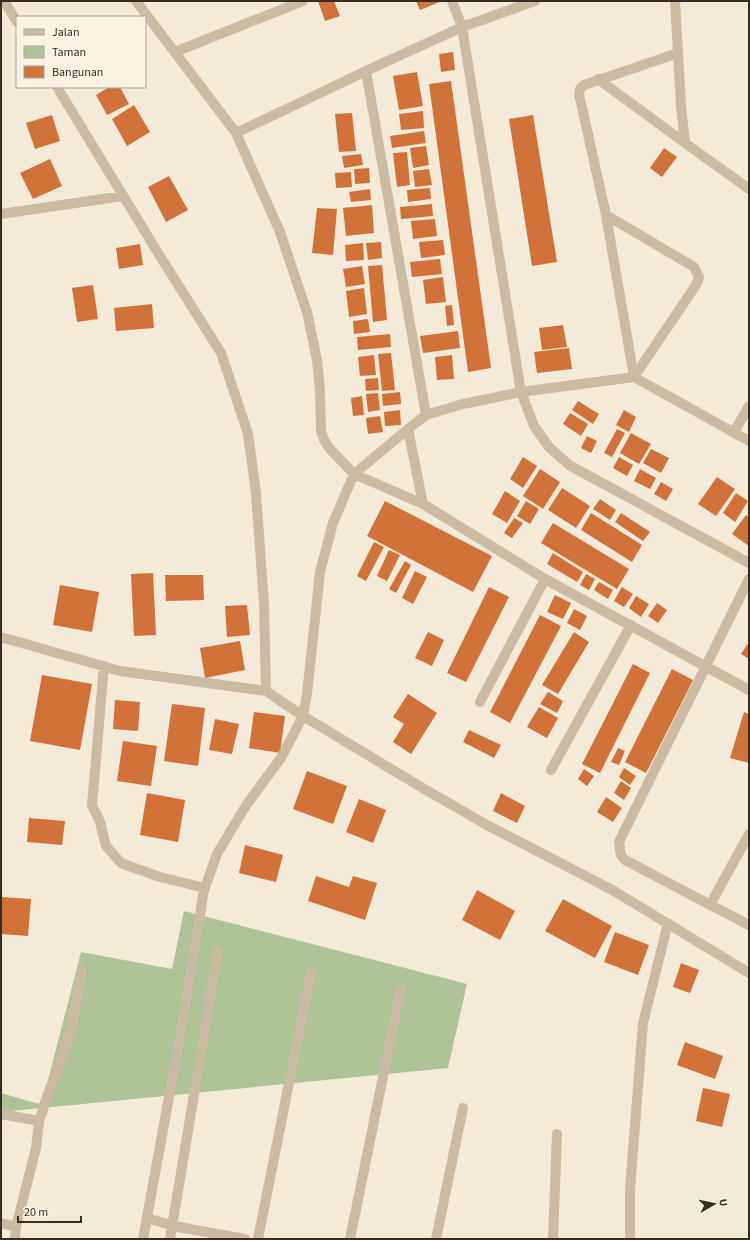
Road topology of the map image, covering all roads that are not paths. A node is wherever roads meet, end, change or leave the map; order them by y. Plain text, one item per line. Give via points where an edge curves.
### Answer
1 (4, 1) edge
2 (136, 1) edge
3 (303, 1) edge
4 (452, 1) edge
5 (535, 1) edge
6 (675, 1) edge
7 (16, 20) edge
8 (462, 27) junction
9 (175, 52) junction
10 (678, 53) junction
11 (366, 71) junction
12 (598, 79) junction
13 (58, 88) edge
14 (236, 133) junction
15 (685, 143) junction
16 (749, 189) edge
17 (123, 196) junction
18 (1, 214) edge
19 (606, 215) junction
20 (634, 376) junction
21 (521, 392) junction
22 (749, 406) edge
23 (426, 415) junction
24 (408, 429) junction
25 (734, 432) junction
26 (749, 441) edge
27 (354, 474) junction
28 (423, 504) junction
29 (749, 563) edge
30 (545, 578) junction
31 (749, 579) edge
32 (630, 625) junction
33 (1, 636) edge
34 (104, 666) junction
35 (707, 667) junction
36 (749, 690) edge
37 (266, 691) junction
38 (480, 702) dead end
39 (303, 716) junction
40 (551, 770) dead end
41 (749, 834) edge
42 (205, 888) junction
43 (710, 905) junction
44 (668, 923) junction
45 (749, 925) edge
46 (218, 950) dead end
47 (82, 971) dead end
48 (311, 972) dead end
49 (749, 973) edge
50 (401, 988) dead end
51 (463, 1108) dead end
52 (1, 1114) edge
53 (39, 1121) junction
54 (557, 1134) dead end
55 (147, 1218) junction
56 (1, 1223) edge
57 (173, 1226) junction
58 (16, 1227) junction
59 (15, 1239) edge
60 (143, 1239) edge
61 (170, 1239) edge
62 (245, 1239) edge
63 (258, 1239) edge
64 (350, 1239) edge
65 (436, 1239) edge
66 (554, 1239) edge
67 (630, 1239) edge

1 - 7 street
2 - 9 street
3 - 9 street
4 - 8 street
5 - 8 street
6 - 10 street
8 - 11 street
8 - 21 street
9 - 14 street
10 - 12 street
10 - 15 street via 680,106
11 - 14 street
11 - 23 street
12 - 15 street
12 - 19 street via 584,85 579,94
13 - 17 street
14 - 27 street via 280,232 307,312 317,360 321,431 324,440
15 - 16 street
17 - 18 street
17 - 37 street via 221,353 248,434 256,494 264,604
19 - 20 street
19 - 20 street via 694,267 699,277
20 - 21 street
20 - 25 street
21 - 23 street
21 - 29 street via 534,426 549,447 569,464
22 - 25 street
23 - 24 street
24 - 27 street
24 - 28 street
25 - 26 street
27 - 28 street
27 - 39 street via 333,523 320,572
28 - 30 street
30 - 32 street
30 - 38 street
31 - 35 street
32 - 35 street
32 - 40 street
33 - 34 street
34 - 37 street via 120,671
34 - 42 street via 92,805 100,822 106,846 120,863 160,877
35 - 36 street
35 - 43 street via 619,842 621,855 625,860
37 - 39 street
39 - 42 street via 281,758 251,799 217,854
39 - 44 street via 487,825 614,891
41 - 43 street
42 - 55 street
43 - 45 street
44 - 49 street
44 - 67 street via 643,1023 630,1189
46 - 57 street
47 - 53 street via 72,1027
48 - 63 street
50 - 64 street
51 - 65 street
52 - 53 street
53 - 58 street via 36,1148
54 - 66 street
55 - 57 street
55 - 60 street
56 - 58 street
57 - 61 street
57 - 62 street
58 - 59 street

